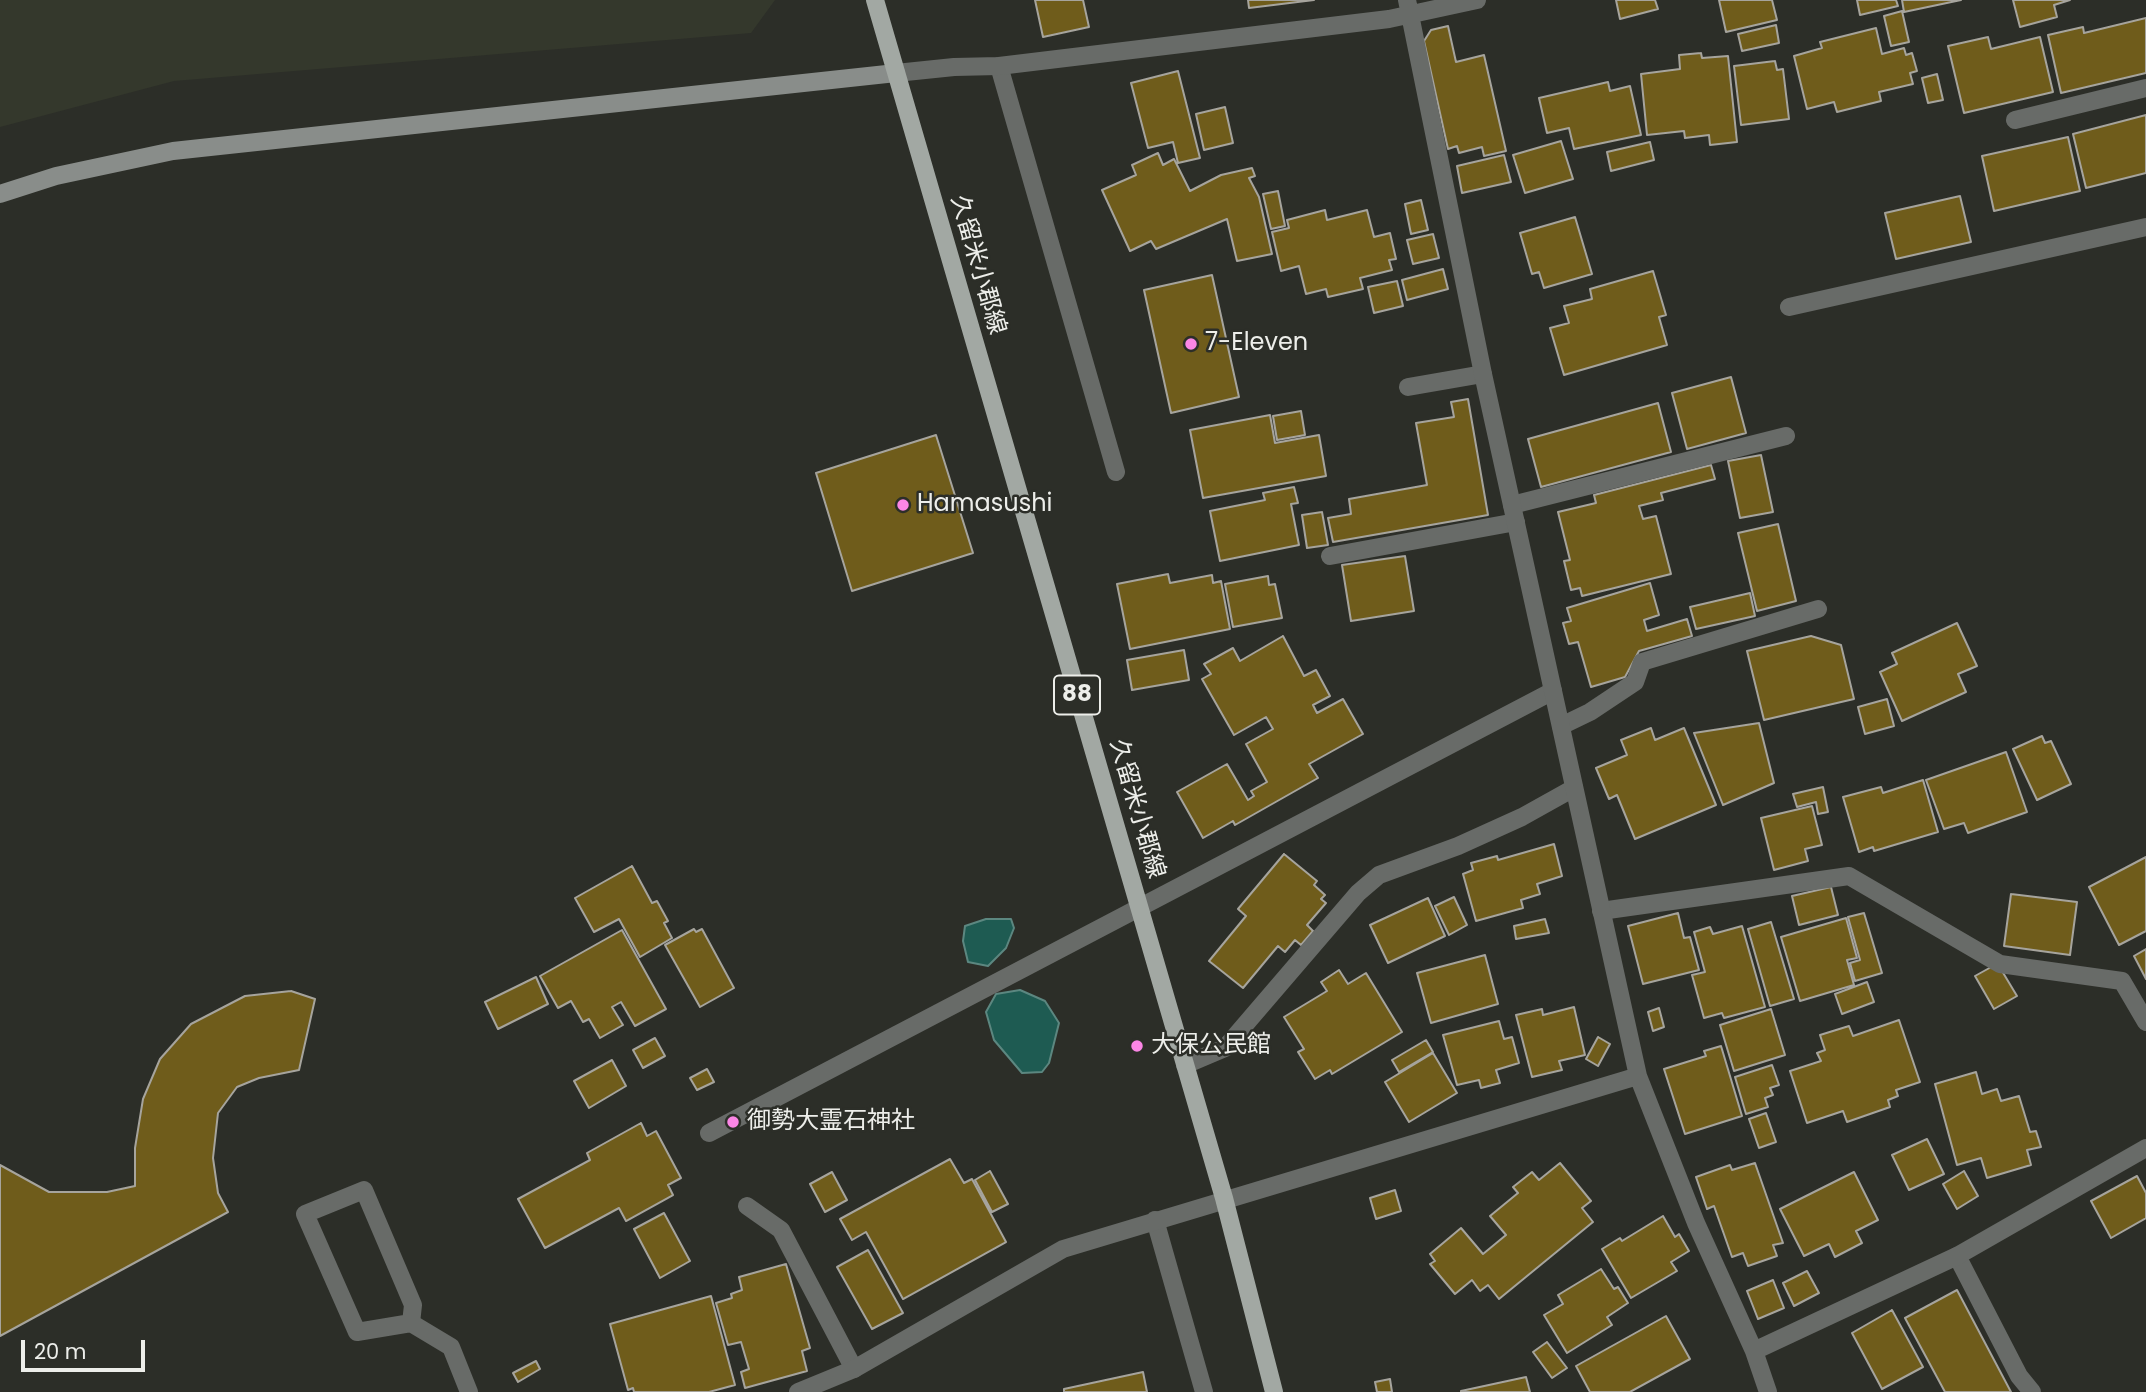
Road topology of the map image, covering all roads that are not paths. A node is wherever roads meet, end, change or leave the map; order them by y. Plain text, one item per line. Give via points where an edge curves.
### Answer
1 (875, 0) edge
2 (1477, 0) edge
3 (1408, 8) edge
4 (999, 66) junction
5 (896, 73) junction
6 (2146, 88) edge
7 (2015, 120) dead end
8 (0, 194) edge
9 (2146, 228) edge
10 (1789, 307) dead end
11 (1483, 374) junction
12 (1408, 387) dead end
13 (1786, 436) dead end
14 (1116, 472) dead end
15 (1514, 513) junction
16 (1331, 556) dead end
17 (1818, 609) dead end
18 (1553, 691) junction
19 (1560, 726) junction
20 (1574, 788) junction
21 (1140, 909) junction
22 (1601, 911) junction
23 (2146, 1022) edge
24 (1185, 1065) junction
25 (1638, 1076) junction
26 (709, 1133) dead end
27 (2146, 1148) edge
28 (1224, 1199) junction
29 (747, 1206) dead end
30 (1155, 1220) junction
31 (1957, 1256) junction
32 (411, 1323) junction
33 (1754, 1351) junction
34 (854, 1369) junction
35 (469, 1392) edge
36 (797, 1392) edge
37 (1204, 1392) edge
38 (1274, 1392) edge
39 (1768, 1392) edge
40 (2032, 1392) edge

1 - 5 main road, 久留米小郡線 / 88
2 - 3 street
3 - 4 street
3 - 11 street
4 - 5 street
4 - 14 street
5 - 8 street via 173,151 56,176
5 - 21 main road, 久留米小郡線 / 88
6 - 7 street
9 - 10 street
11 - 12 street
11 - 15 street
13 - 15 street
15 - 16 street
15 - 18 street
17 - 19 street via 1642,662 1635,682
18 - 19 street
18 - 21 street
19 - 20 street
20 - 22 street
20 - 24 street via 1458,846 1379,874 1225,1048
21 - 24 main road, 久留米小郡線 / 88
21 - 26 street
22 - 23 street via 1849,876 2000,964 2122,981
22 - 25 street
24 - 28 main road, 久留米小郡線 / 88
25 - 28 street
25 - 33 street via 1696,1223
27 - 31 street
28 - 30 street
28 - 38 main road, 久留米小郡線 / 88
29 - 34 street via 781,1230
30 - 34 street via 1063,1249
30 - 37 street
31 - 33 street
31 - 40 street via 2019,1376
32 - 32 street via 357,1332 305,1214 364,1190 413,1305
32 - 35 street via 451,1348
33 - 39 street
34 - 36 street

